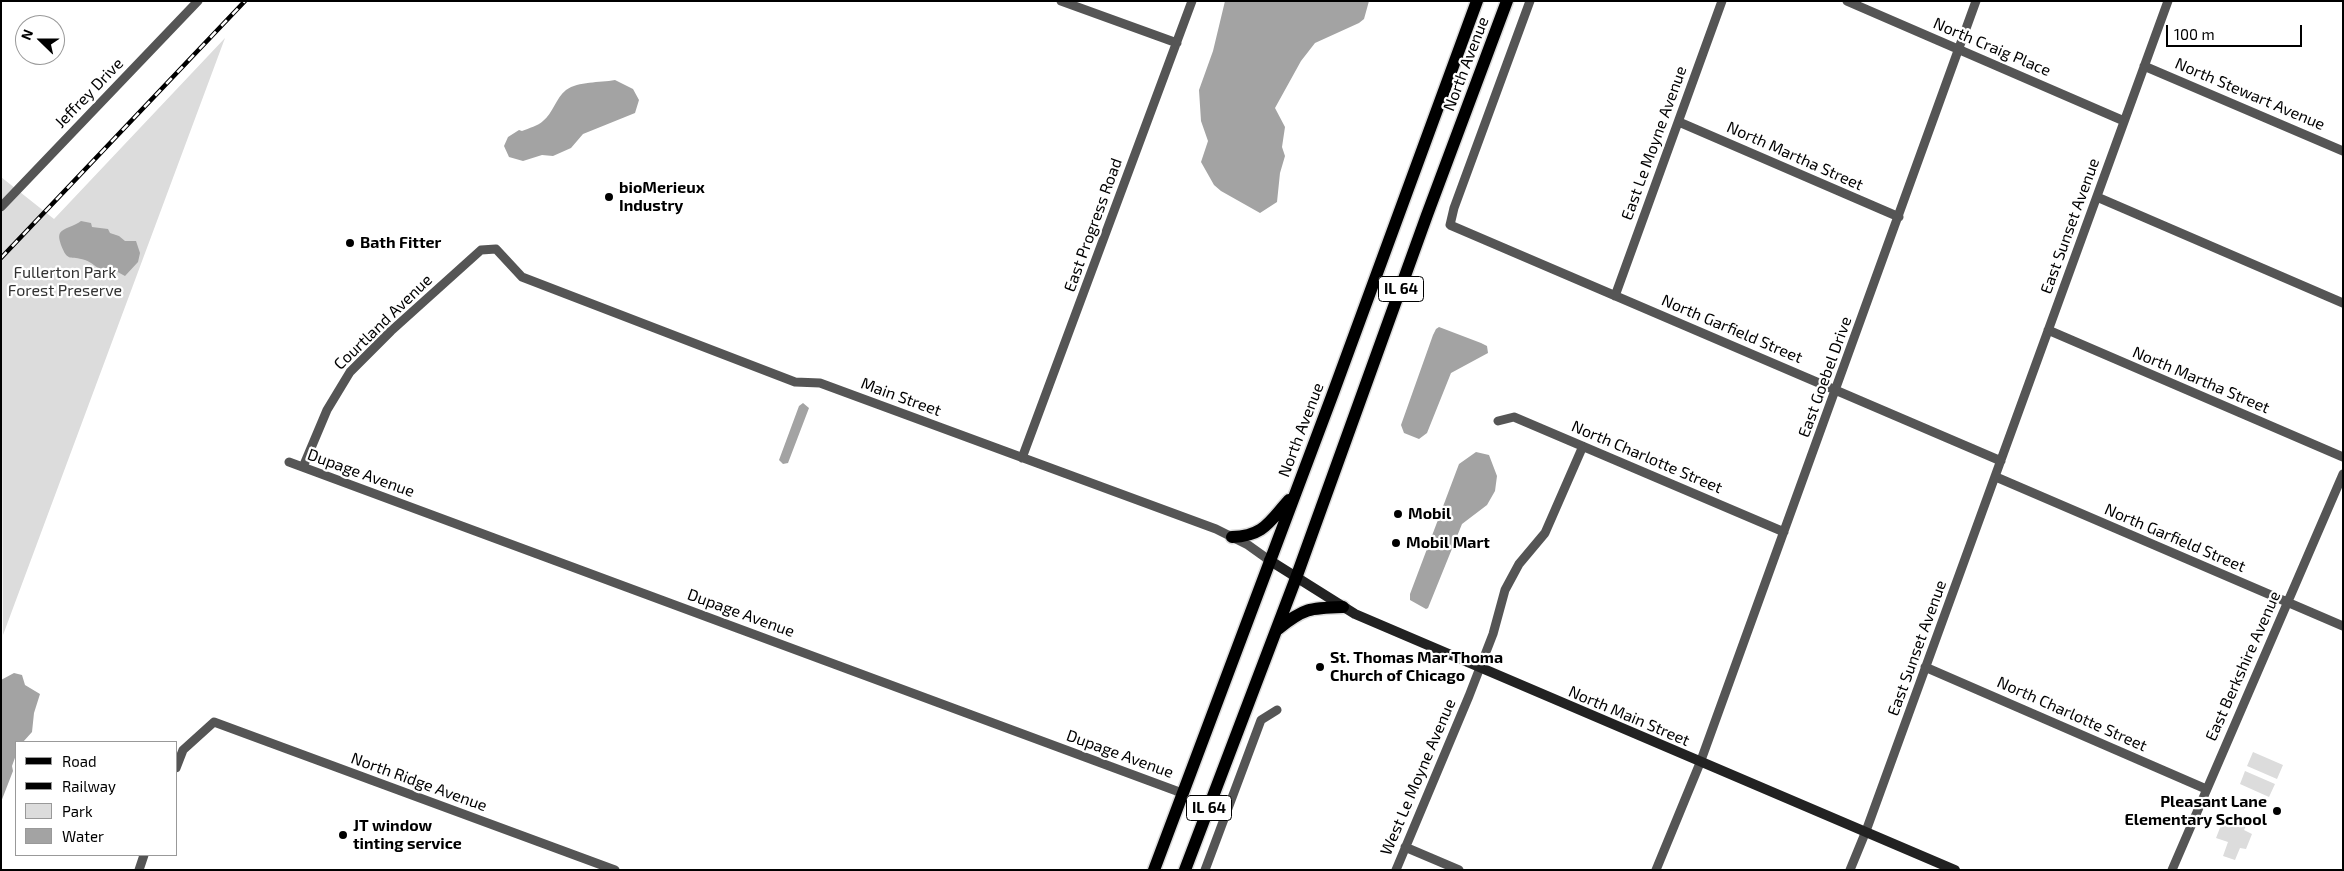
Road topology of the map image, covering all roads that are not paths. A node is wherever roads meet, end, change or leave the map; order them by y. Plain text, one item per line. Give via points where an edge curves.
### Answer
1 (198, 1) edge
2 (1061, 1) edge
3 (1192, 1) edge
4 (1477, 1) edge
5 (1507, 1) edge
6 (1530, 1) edge
7 (1722, 1) edge
8 (1847, 1) edge
9 (1976, 1) edge
10 (2168, 1) edge
11 (1177, 43) junction
12 (1959, 49) junction
13 (2144, 66) junction
14 (2124, 120) junction
15 (1679, 122) junction
16 (2343, 151) edge
17 (2097, 197) junction
18 (1, 207) edge
19 (1899, 218) junction
20 (496, 249) joint
21 (1615, 296) junction
22 (2343, 303) edge
23 (2048, 330) junction
24 (1836, 389) junction
25 (1498, 421) dead end
26 (1583, 446) junction
27 (2343, 457) edge
28 (1022, 458) junction
29 (2001, 461) junction
30 (289, 462) dead end
31 (303, 467) junction
32 (2343, 474) edge
33 (1996, 477) junction
34 (1294, 495) junction
35 (1784, 532) junction
36 (1232, 537) junction
37 (1269, 560) junction
38 (1296, 578) junction
39 (2287, 602) junction
40 (1342, 607) junction
41 (2343, 626) edge
42 (1276, 631) junction
43 (1926, 667) junction
44 (1480, 668) junction
45 (1277, 710) dead end
46 (178, 763) edge
47 (1700, 763) junction
48 (2206, 789) junction
49 (1182, 793) junction
50 (1866, 831) junction
51 (1405, 847) junction
52 (144, 856) edge
53 (139, 870) edge
54 (615, 870) edge
55 (1154, 870) edge
56 (1186, 870) edge
57 (1205, 870) edge
58 (1396, 870) edge
59 (1459, 870) edge
60 (1656, 870) edge
61 (1850, 870) edge
62 (1955, 870) edge
63 (2172, 870) edge

1 - 18 street, Jeffrey Drive
2 - 11 street
3 - 11 street, East Progress Road
4 - 34 main road, North Avenue / IL 64
5 - 38 main road, North Avenue / IL 64
6 - 21 street, North Garfield Street via 1450,225
7 - 15 street, East Le Moyne Avenue
8 - 12 street, North Craig Place
9 - 12 street, East Goebel Drive
10 - 13 street, East Sunset Avenue
11 - 28 street, East Progress Road
12 - 14 street, North Craig Place
12 - 19 street, East Goebel Drive
13 - 14 street, East Sunset Avenue
13 - 16 street, North Stewart Avenue
14 - 17 street, East Sunset Avenue
15 - 19 street, North Martha Street
15 - 21 street, East Le Moyne Avenue
17 - 22 street
17 - 23 street, East Sunset Avenue
19 - 24 street, East Goebel Drive
20 - 28 street, Main Street via 522,276 551,288 795,382 820,383
20 - 31 street, Courtland Avenue via 481,250 350,372 327,410
21 - 24 street, North Garfield Street
23 - 27 street, North Martha Street
23 - 29 street, East Sunset Avenue
24 - 29 street, North Garfield Street
24 - 35 street, East Goebel Drive
25 - 26 street, North Charlotte Street via 1514,417
26 - 35 street, North Charlotte Street
26 - 44 street via 1545,533 1519,564 1504,590
28 - 36 street, Main Street
29 - 33 street, East Sunset Avenue
30 - 31 street, Dupage Avenue
31 - 49 street, Dupage Avenue
32 - 39 street, East Berkshire Avenue
33 - 39 street, North Garfield Street
33 - 43 street, East Sunset Avenue
34 - 36 main road via 1258,533
34 - 37 main road, North Avenue / IL 64
35 - 47 street, East Goebel Drive
36 - 37 street, Main Street
37 - 38 street, Main Street
37 - 49 main road, North Avenue / IL 64
38 - 40 street, North Main Street
38 - 42 main road, North Avenue / IL 64
39 - 41 street, North Garfield Street
39 - 48 street, East Berkshire Avenue
40 - 42 main road via 1299,612
40 - 44 street, North Main Street
42 - 56 main road, North Avenue / IL 64
43 - 48 street, North Charlotte Street
43 - 50 street, East Sunset Avenue
44 - 47 street, North Main Street
44 - 51 street, West Le Moyne Avenue
45 - 57 street via 1261,720
46 - 54 street, North Ridge Avenue via 183,750 214,722
47 - 50 street, North Main Street
47 - 60 street, East Goebel Drive
48 - 63 street, East Berkshire Avenue
49 - 55 main road, North Avenue / IL 64
50 - 61 street, East Sunset Avenue
50 - 62 street, North Main Street
51 - 58 street, West Le Moyne Avenue
51 - 59 street
52 - 53 street

